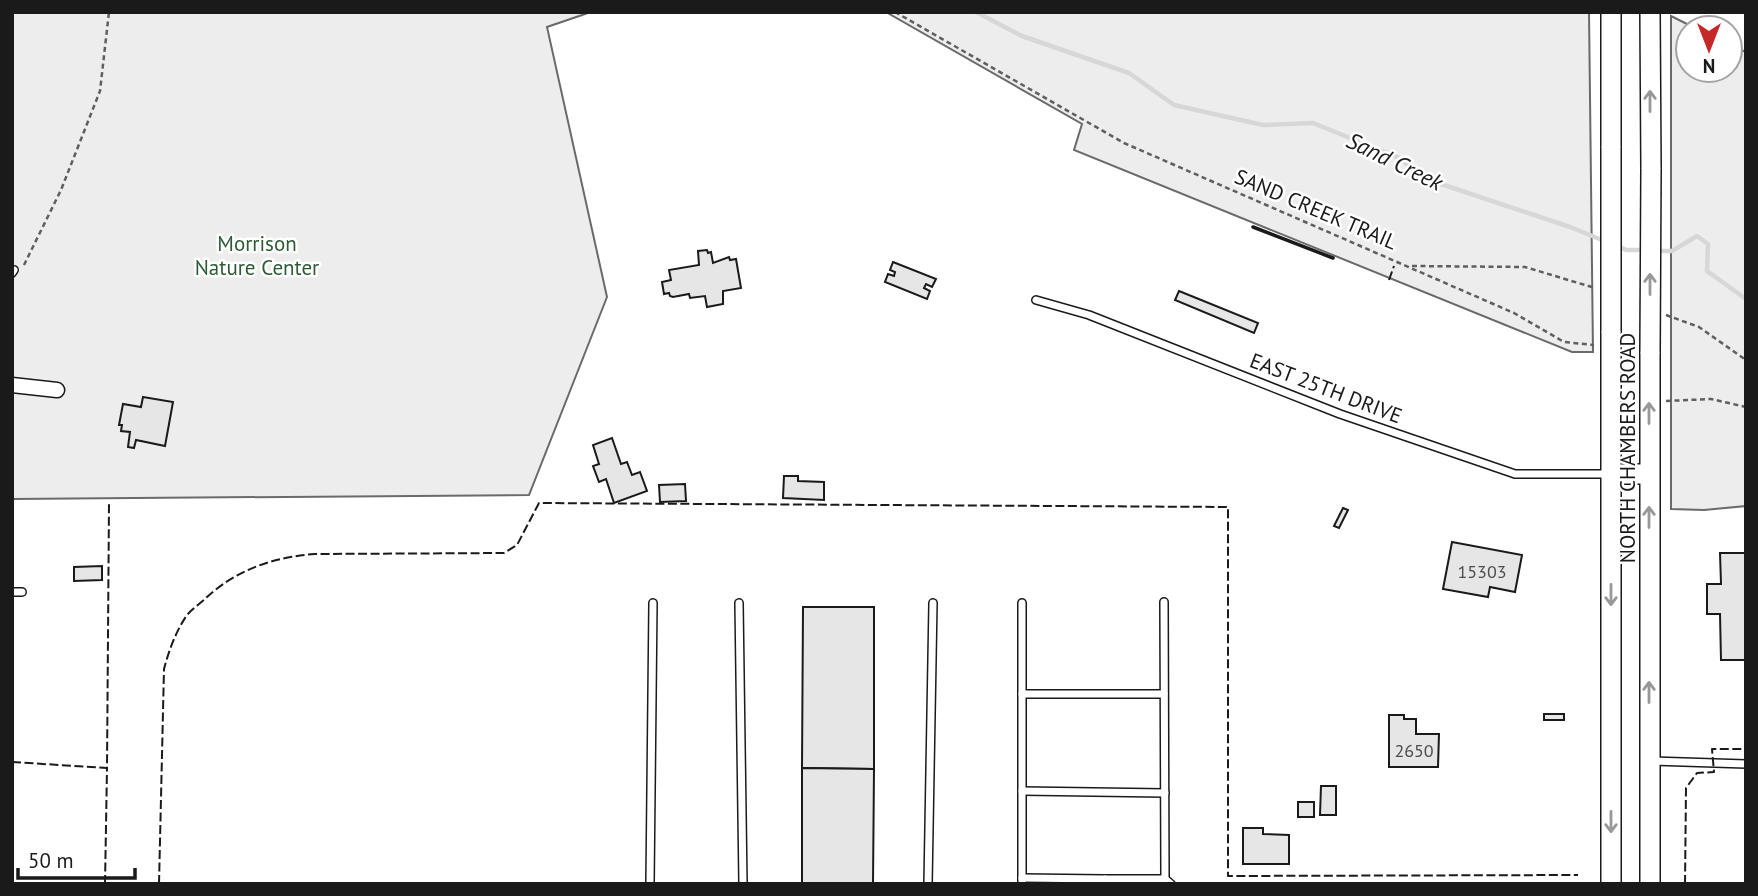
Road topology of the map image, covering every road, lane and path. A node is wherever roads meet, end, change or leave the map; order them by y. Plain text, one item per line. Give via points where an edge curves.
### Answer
1 (108, 12) edge
2 (895, 12) edge
3 (1611, 12) edge
4 (1650, 12) edge
5 (1409, 266) junction
6 (13, 272) edge
7 (1602, 291) dead end
8 (1036, 300) dead end
9 (1663, 314) dead end
10 (1611, 339) junction
11 (1746, 360) edge
12 (12, 385) edge
13 (57, 390) dead end
14 (1649, 401) junction
15 (1746, 407) edge
16 (1611, 474) junction
17 (1649, 474) junction
18 (12, 592) edge
19 (23, 592) dead end
20 (1164, 602) dead end
21 (653, 603) dead end
22 (739, 603) dead end
23 (933, 603) dead end
24 (1022, 603) dead end
25 (1022, 694) junction
26 (1164, 694) junction
27 (1650, 761) junction
28 (1746, 764) edge
29 (1022, 791) junction
30 (1165, 793) junction
31 (1022, 881) edge
32 (1168, 881) edge
33 (1105, 882) edge
34 (650, 884) edge
35 (743, 884) edge
36 (928, 884) edge
37 (1611, 884) edge
38 (1650, 884) edge

1 - 6 path via 100,91 61,190 23,267
2 - 5 path, SAND CREEK TRAIL via 1124,143
3 - 10 main road, NORTH CHAMBERS ROAD, bridge
14 -> 4 main road, NORTH CHAMBERS ROAD, bridge
5 - 7 path, SAND CREEK TRAIL via 1525,267
5 - 10 path via 1514,313 1564,342
8 - 16 lane, EAST 25TH DRIVE via 1089,315 1340,414 1515,474
9 - 11 path via 1699,327
10 - 16 main road, NORTH CHAMBERS ROAD
12 - 13 street
14 - 15 path via 1711,399
17 -> 14 main road, NORTH CHAMBERS ROAD
16 - 17 main road
16 -> 37 main road, NORTH CHAMBERS ROAD
27 -> 17 main road, NORTH CHAMBERS ROAD
18 - 19 lane
20 - 26 lane
21 - 34 lane
22 - 35 lane
23 - 36 lane
24 - 25 lane
25 - 26 lane
25 - 29 lane
26 - 30 lane
27 - 28 lane
27 - 38 main road, NORTH CHAMBERS ROAD
29 - 30 lane
29 - 31 lane
30 - 32 lane
31 - 33 lane
32 - 33 lane

